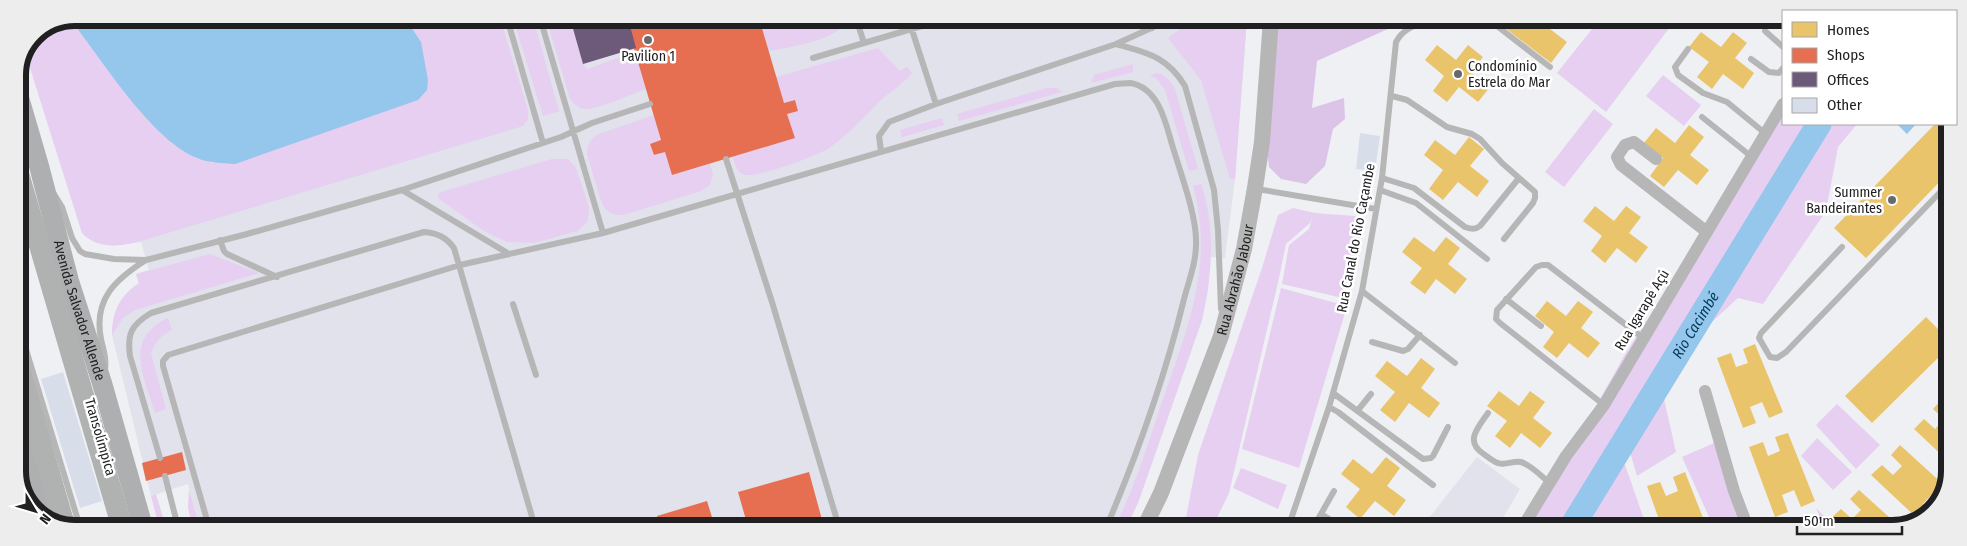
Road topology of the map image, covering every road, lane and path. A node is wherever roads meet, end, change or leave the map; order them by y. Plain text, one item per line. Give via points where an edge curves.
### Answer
1 (509, 26) edge
2 (542, 26) edge
3 (859, 26) edge
4 (924, 26) edge
5 (1148, 26) edge
6 (1156, 26) edge
7 (1270, 26) edge
8 (1413, 26) edge
9 (1497, 26) edge
10 (1152, 28) junction
11 (912, 30) junction
12 (1765, 31) dead end
13 (864, 43) junction
14 (1116, 44) junction
15 (1782, 46) edge
16 (1688, 50) dead end
17 (813, 58) dead end
18 (1751, 59) dead end
19 (1550, 67) dead end
20 (1782, 69) edge
21 (1392, 96) junction
22 (650, 104) dead end
23 (936, 104) junction
24 (1782, 106) edge
25 (1702, 117) dead end
26 (26, 121) edge
27 (573, 132) junction
28 (1766, 134) junction
29 (543, 143) junction
30 (881, 151) junction
31 (1752, 157) junction
32 (1656, 158) dead end
33 (726, 159) dead end
34 (39, 166) junction
35 (1382, 178) junction
36 (1519, 178) junction
37 (1255, 188) junction
38 (402, 190) junction
39 (1380, 190) junction
40 (1941, 192) edge
41 (737, 194) junction
42 (26, 199) edge
43 (1376, 209) junction
44 (1707, 232) junction
45 (603, 233) junction
46 (26, 236) edge
47 (1504, 239) dead end
48 (220, 240) junction
49 (30, 248) dead end
50 (1842, 248) dead end
51 (509, 254) junction
52 (1487, 259) dead end
53 (146, 260) junction
54 (460, 265) junction
55 (277, 277) junction
56 (1362, 291) junction
57 (1506, 299) junction
58 (513, 304) dead end
59 (1541, 326) dead end
60 (1420, 335) junction
61 (1221, 336) junction
62 (1643, 338) junction
63 (1372, 342) dead end
64 (26, 349) edge
65 (1455, 363) dead end
66 (536, 375) dead end
67 (102, 383) junction
68 (1705, 391) dead end
69 (26, 392) edge
70 (1333, 393) junction
71 (1371, 394) dead end
72 (1604, 405) junction
73 (1329, 407) junction
74 (1358, 410) junction
75 (1488, 413) dead end
76 (1448, 427) dead end
77 (26, 448) edge
78 (160, 458) dead end
79 (165, 476) dead end
80 (1550, 483) junction
81 (1433, 485) dead end
82 (37, 486) edge
83 (1334, 491) dead end
84 (1321, 514) junction
85 (62, 518) edge
86 (78, 520) edge
87 (120, 520) edge
88 (141, 520) edge
89 (176, 520) edge
90 (208, 520) edge
91 (532, 520) edge
92 (837, 520) edge
93 (1109, 520) edge
94 (1148, 520) edge
95 (1291, 520) edge
96 (1318, 520) edge
97 (1331, 520) edge
98 (1527, 520) edge
99 (1745, 520) edge

1 - 29 lane
2 - 27 lane
3 - 13 lane
4 - 11 lane
5 - 10 lane
6 - 10 lane
7 - 37 street, Rua Abrahão Jabour via 1262,142
8 - 21 lane, Rua Canal do Rio Caçambe via 1405,29 1396,42
9 - 19 lane
10 - 14 lane
11 - 13 lane
11 - 23 lane
12 - 15 lane
13 - 17 lane
14 - 23 lane
14 - 61 lane via 1164,61 1176,71 1185,86 1214,190 1222,290
16 - 28 lane via 1675,67 1676,73 1702,93 1726,102
18 - 20 lane via 1773,74
21 - 35 lane, Rua Canal do Rio Caçambe
21 - 36 lane via 1407,100 1447,126 1480,139
22 - 27 lane
23 - 30 lane via 889,122 879,136
24 - 28 street, Rua Igarapé Açú
25 - 31 lane
26 - 34 main road, Avenida Salvador Allende
27 - 29 lane
27 - 45 lane
28 - 31 street, Rua Igarapé Açú
29 - 38 lane
30 - 41 lane
30 - 93 lane via 1115,84 1131,83 1146,90 1159,104 1193,219 1197,238 1196,259 1174,340
31 - 44 street, Rua Igarapé Açú
32 - 44 street via 1634,142 1626,145 1617,157 1621,166
33 - 41 lane
34 - 53 lane via 62,207 80,251 114,259
34 - 67 main road, Avenida Salvador Allende via 69,281
35 - 36 lane via 1414,188 1465,227 1477,229
35 - 39 lane, Rua Canal do Rio Caçambe
36 - 47 lane via 1535,192 1536,198
37 - 43 lane
37 - 61 street, Rua Abrahão Jabour via 1244,250
38 - 48 lane
38 - 51 lane
39 - 43 lane, Rua Canal do Rio Caçambe
39 - 52 lane via 1416,203
40 - 50 lane via 1786,352 1777,358 1770,357 1759,338 1760,333
41 - 45 lane
41 - 92 lane
42 - 87 highway, Avenida Salvador Allende
43 - 56 lane, Rua Canal do Rio Caçambe
44 - 62 street, Rua Igarapé Açú
45 - 51 lane
46 - 49 lane
48 - 53 lane
48 - 55 lane via 227,254
51 - 54 lane
53 - 67 lane via 115,284 101,307 99,325 106,362
54 - 55 lane via 449,240 424,232
54 - 90 lane via 165,358 163,366
54 - 91 lane
55 - 78 lane via 151,314 140,320 131,331 128,341 130,356
56 - 60 lane
56 - 70 lane, Rua Canal do Rio Caçambe
57 - 59 lane
57 - 62 lane via 1536,267 1548,265
57 - 72 lane via 1495,314 1496,319
58 - 66 lane
60 - 63 lane via 1403,351
60 - 65 lane
61 - 94 street, Rua Abrahão Jabour
62 - 72 street, Rua Igarapé Açú
64 - 86 lane
67 - 88 main road, Avenida Salvador Allende
68 - 99 street
69 - 85 highway
70 - 73 lane, Rua Canal do Rio Caçambe
70 - 74 lane
71 - 74 lane
72 - 80 street, Rua Igarapé Açú
73 - 81 lane
73 - 95 lane, Rua Canal do Rio Caçambe
74 - 76 lane via 1423,459 1433,456
75 - 80 lane via 1476,429 1473,444 1478,451 1498,463 1524,463
77 - 82 main road
79 - 89 lane
80 - 98 street, Rua Igarapé Açú
83 - 84 lane
84 - 96 lane
84 - 97 lane

